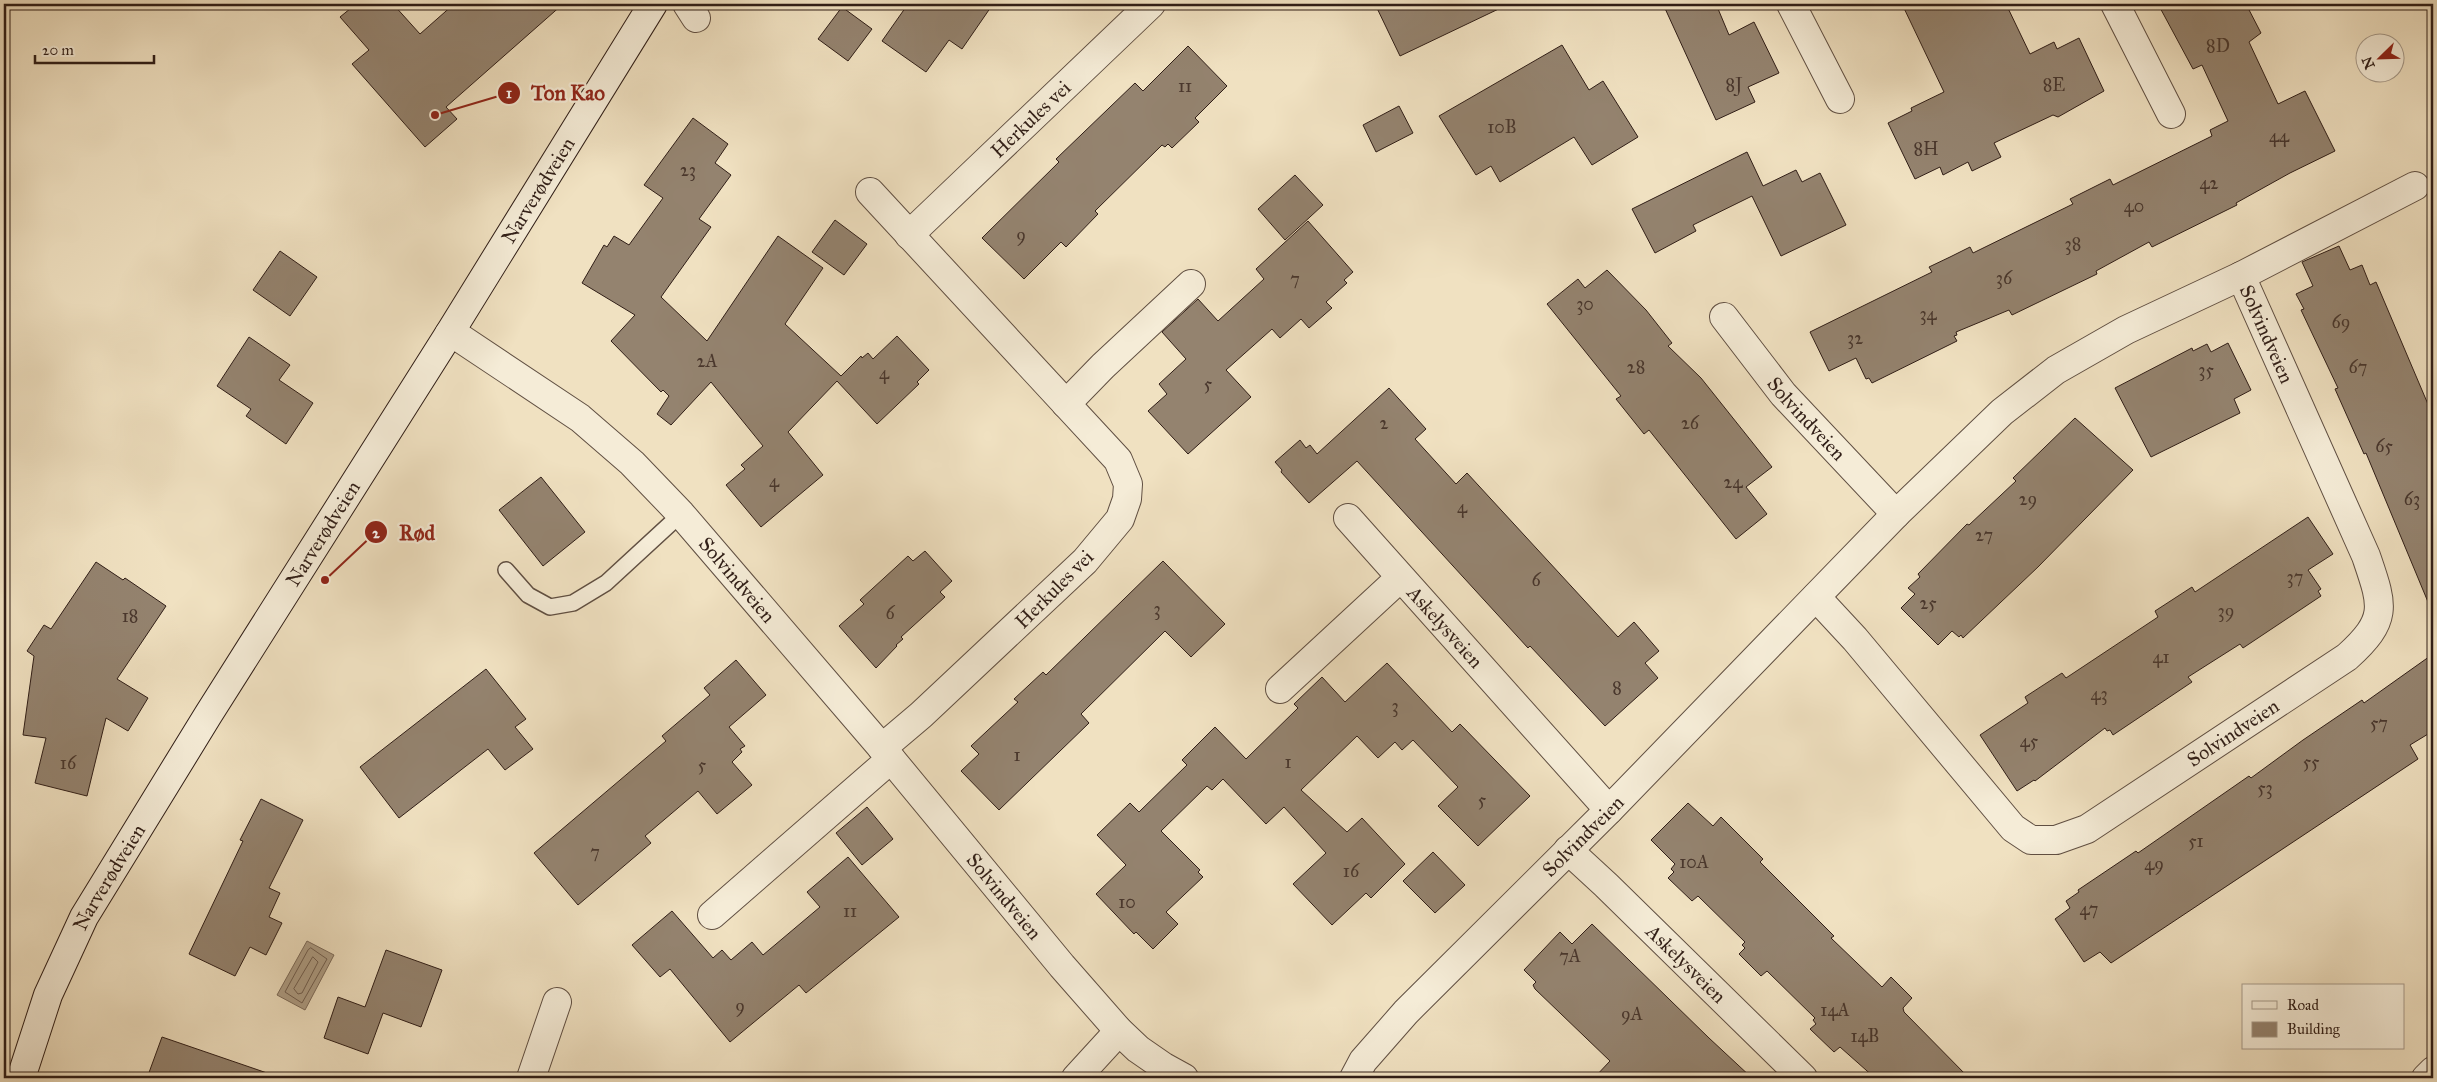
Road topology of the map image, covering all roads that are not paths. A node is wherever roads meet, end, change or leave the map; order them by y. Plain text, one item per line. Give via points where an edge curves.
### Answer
1 (653, 4) edge
2 (1151, 4) edge
3 (1791, 4) edge
4 (2115, 4) edge
5 (1840, 99) dead end
6 (2171, 114) dead end
7 (2415, 186) dead end
8 (870, 192) dead end
9 (909, 235) junction
10 (2241, 276) junction
11 (1191, 284) dead end
12 (1724, 316) dead end
13 (449, 334) junction
14 (1066, 404) junction
15 (681, 514) junction
16 (1896, 514) junction
17 (1348, 518) dead end
18 (506, 570) dead end
19 (1400, 578) junction
20 (1816, 597) junction
21 (1280, 689) dead end
22 (887, 754) junction
23 (1609, 810) junction
24 (1568, 850) junction
25 (712, 915) dead end
26 (557, 1002) dead end
27 (1119, 1031) junction
28 (2433, 1071) edge
29 (21, 1078) edge
30 (531, 1078) edge
31 (1076, 1078) edge
32 (1184, 1078) edge
33 (1354, 1078) edge
34 (1803, 1078) edge
35 (2426, 1078) edge

1 - 13 street, Narverødveien
2 - 9 street, Herkules vei
3 - 5 street
4 - 6 street
7 - 10 street, Solvindveien
8 - 9 street, Herkules vei
9 - 14 street, Herkules vei
10 - 16 street, Solvindveien via 2126,330 2056,370 2002,412
10 - 20 street, Solvindveien via 2366,556 2377,588 2380,605 2377,620 2368,639 2347,657 2088,829 2056,840 2030,840 2013,828
11 - 14 street
12 - 16 street, Solvindveien via 1784,394
13 - 15 street, Solvindveien via 460,338 580,418 632,463
13 - 29 street, Narverødveien via 84,917 48,995
14 - 22 street, Herkules vei via 1118,460 1124,471 1128,484 1127,499 1120,519 1071,574 928,708
15 - 18 lane via 606,583 573,603 550,608 528,595
15 - 22 street, Solvindveien
16 - 20 street, Solvindveien
17 - 19 street, Askelysveien
19 - 21 street, Askelysveien
19 - 23 street, Askelysveien
20 - 23 street, Solvindveien
22 - 25 street
22 - 27 street, Solvindveien
23 - 24 street, Solvindveien
24 - 33 street, Solvindveien via 1406,1012 1363,1061
24 - 34 street, Askelysveien
26 - 30 street
27 - 31 street
27 - 32 street, Solvindveien via 1138,1049
28 - 35 street

